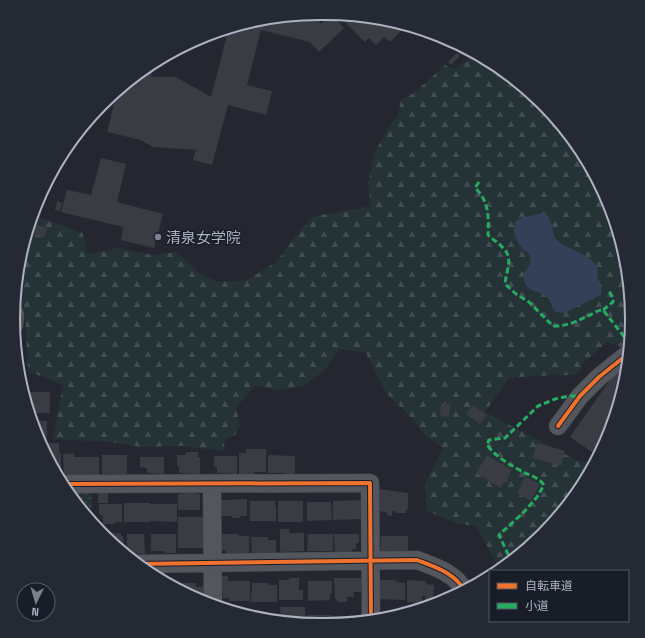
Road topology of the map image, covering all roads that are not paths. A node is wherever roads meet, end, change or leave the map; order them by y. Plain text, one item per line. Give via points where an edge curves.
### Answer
1 (622, 358) edge
2 (558, 426) dead end
3 (69, 484) edge
4 (212, 484) junction
5 (371, 561) junction
6 (213, 563) junction
7 (147, 564) edge
8 (461, 585) edge
9 (213, 598) edge
10 (371, 614) edge

1 - 2 street via 598,377 580,396
3 - 4 street
4 - 5 street via 370,483
4 - 6 street
5 - 6 street
5 - 8 street via 417,560 443,569
5 - 10 street
6 - 7 street
6 - 9 street

